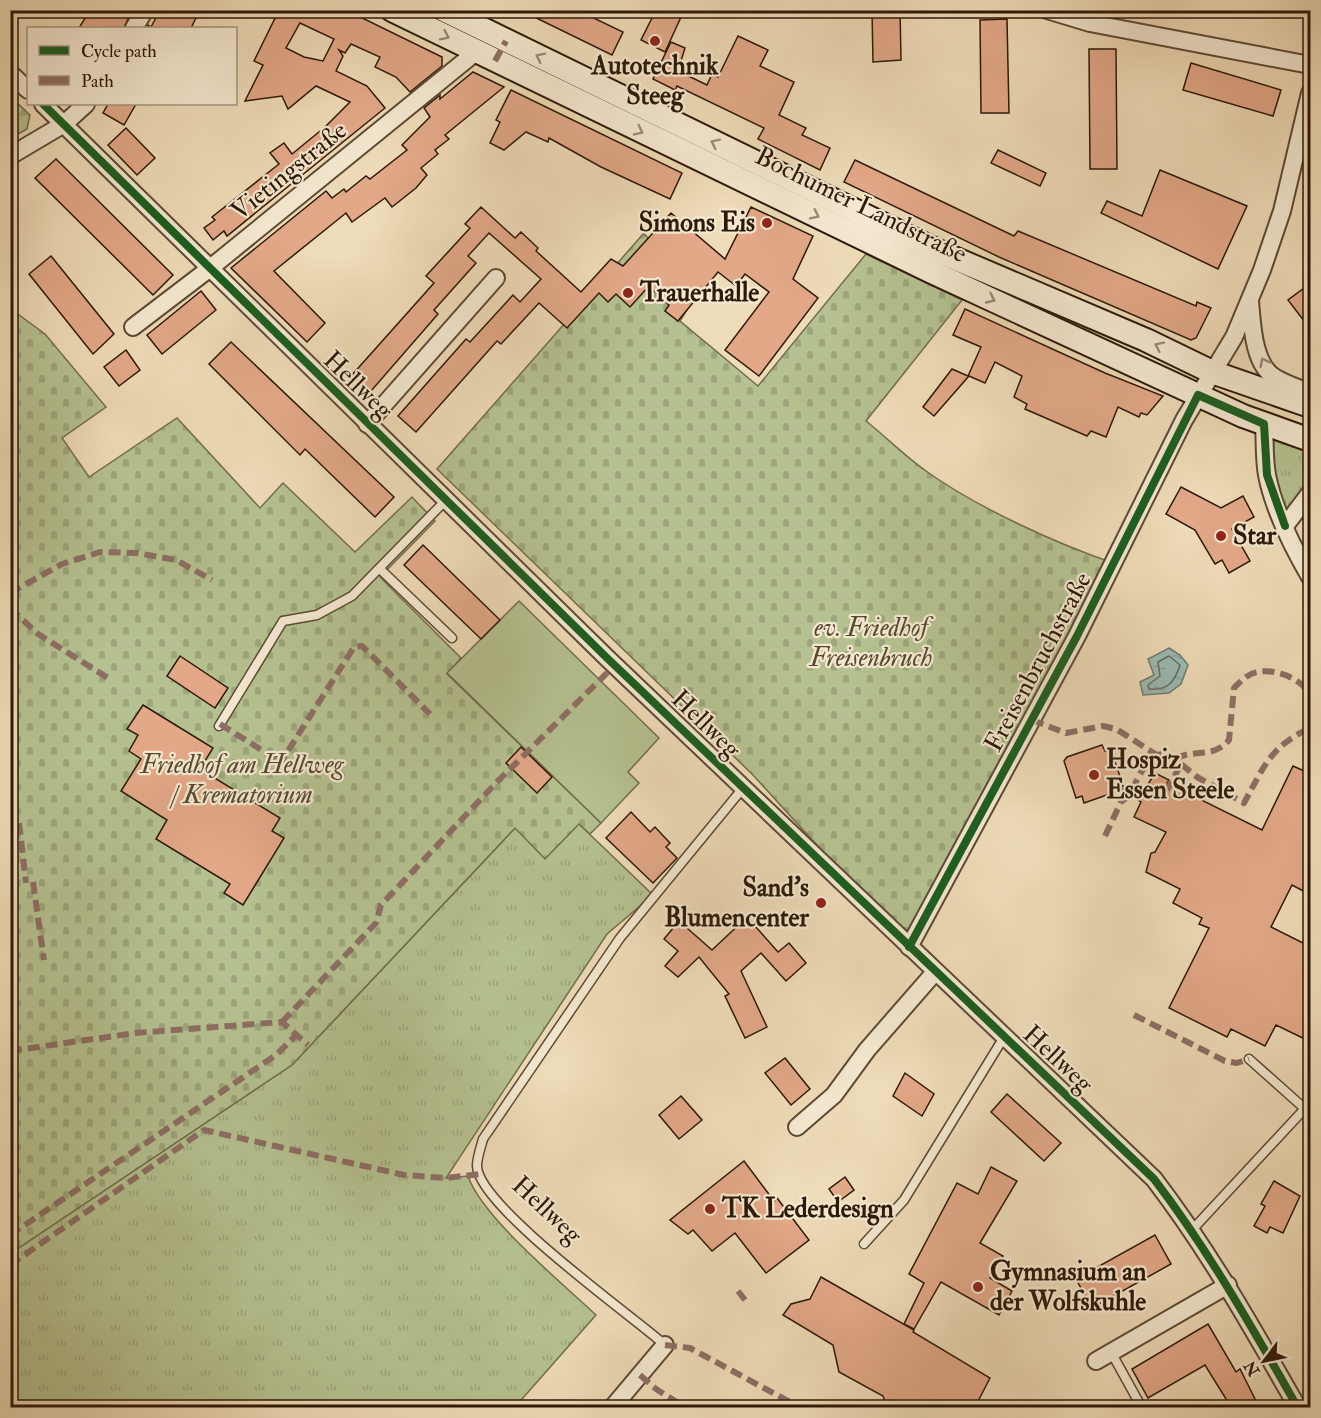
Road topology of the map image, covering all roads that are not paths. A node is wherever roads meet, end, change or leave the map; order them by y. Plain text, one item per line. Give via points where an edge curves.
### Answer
1 (145, 10) edge
2 (392, 10) edge
3 (444, 10) edge
4 (1047, 10) edge
5 (135, 27) edge
6 (476, 52) junction
7 (1311, 64) edge
8 (10, 73) edge
9 (27, 89) edge
10 (1311, 93) edge
11 (44, 105) edge
12 (85, 105) edge
13 (64, 123) junction
14 (10, 156) edge
15 (209, 269) junction
16 (495, 278) dead end
17 (1250, 297) junction
18 (133, 327) dead end
19 (1212, 372) junction
20 (1311, 393) edge
21 (1198, 394) junction
22 (1311, 406) edge
23 (367, 424) junction
24 (1264, 424) junction
25 (1311, 440) edge
26 (1311, 493) edge
27 (446, 500) junction
28 (1285, 526) junction
29 (380, 569) junction
30 (1311, 577) edge
31 (452, 638) dead end
32 (219, 726) dead end
33 (743, 788) junction
34 (909, 947) junction
35 (935, 972) junction
36 (1004, 1038) junction
37 (1250, 1059) dead end
38 (1307, 1106) edge
39 (797, 1127) dead end
40 (1192, 1230) junction
41 (864, 1244) dead end
42 (1227, 1285) junction
43 (665, 1345) joint
44 (1111, 1352) junction
45 (1096, 1361) dead end
46 (612, 1407) edge
47 (1142, 1407) edge
48 (1298, 1407) edge

1 - 5 street
2 -> 6 main road, Bochumer Landstraße
19 -> 3 main road, Bochumer Landstraße via 942,253
4 - 7 street via 1090,23
6 - 15 street, Vietingstraße
6 -> 21 main road, Bochumer Landstraße via 930,271
8 - 9 street
10 - 17 street, Freisenbruchstraße via 1282,211
11 - 13 street, Hellweg
12 - 13 street
13 - 14 street
13 - 15 street, Hellweg
15 - 18 street, Vietingstraße
15 - 23 street, Hellweg
16 - 23 street
17 - 19 street, Freisenbruchstraße via 1234,337
20 -> 17 street via 1274,378 1266,369 1253,328
19 - 21 street, Freisenbruchstraße
19 - 22 main road, Bochumer Landstraße
21 - 24 main road, Bochumer Landstraße
21 - 34 street, Freisenbruchstraße via 1077,636
23 - 27 street, Hellweg
24 - 25 main road, Bochumer Landstraße
24 - 28 street via 1267,475
26 - 28 street
27 - 29 lane
27 - 33 street, Hellweg
28 - 30 street
29 - 31 lane
29 - 32 lane via 341,604 317,615 283,621
33 - 34 street, Hellweg
33 - 43 lane, Hellweg via 620,938 483,1139 477,1167 492,1197 534,1237
34 - 35 street, Hellweg
35 - 36 street, Hellweg
35 - 39 street via 867,1050 834,1095
36 - 40 street, Hellweg via 1154,1179
36 - 41 lane via 904,1200
37 - 38 lane
38 - 40 lane
40 - 42 street, Hellweg
42 - 44 street
42 - 48 street, Hellweg
43 - 46 street, Hellweg
44 - 45 street
44 - 47 lane

